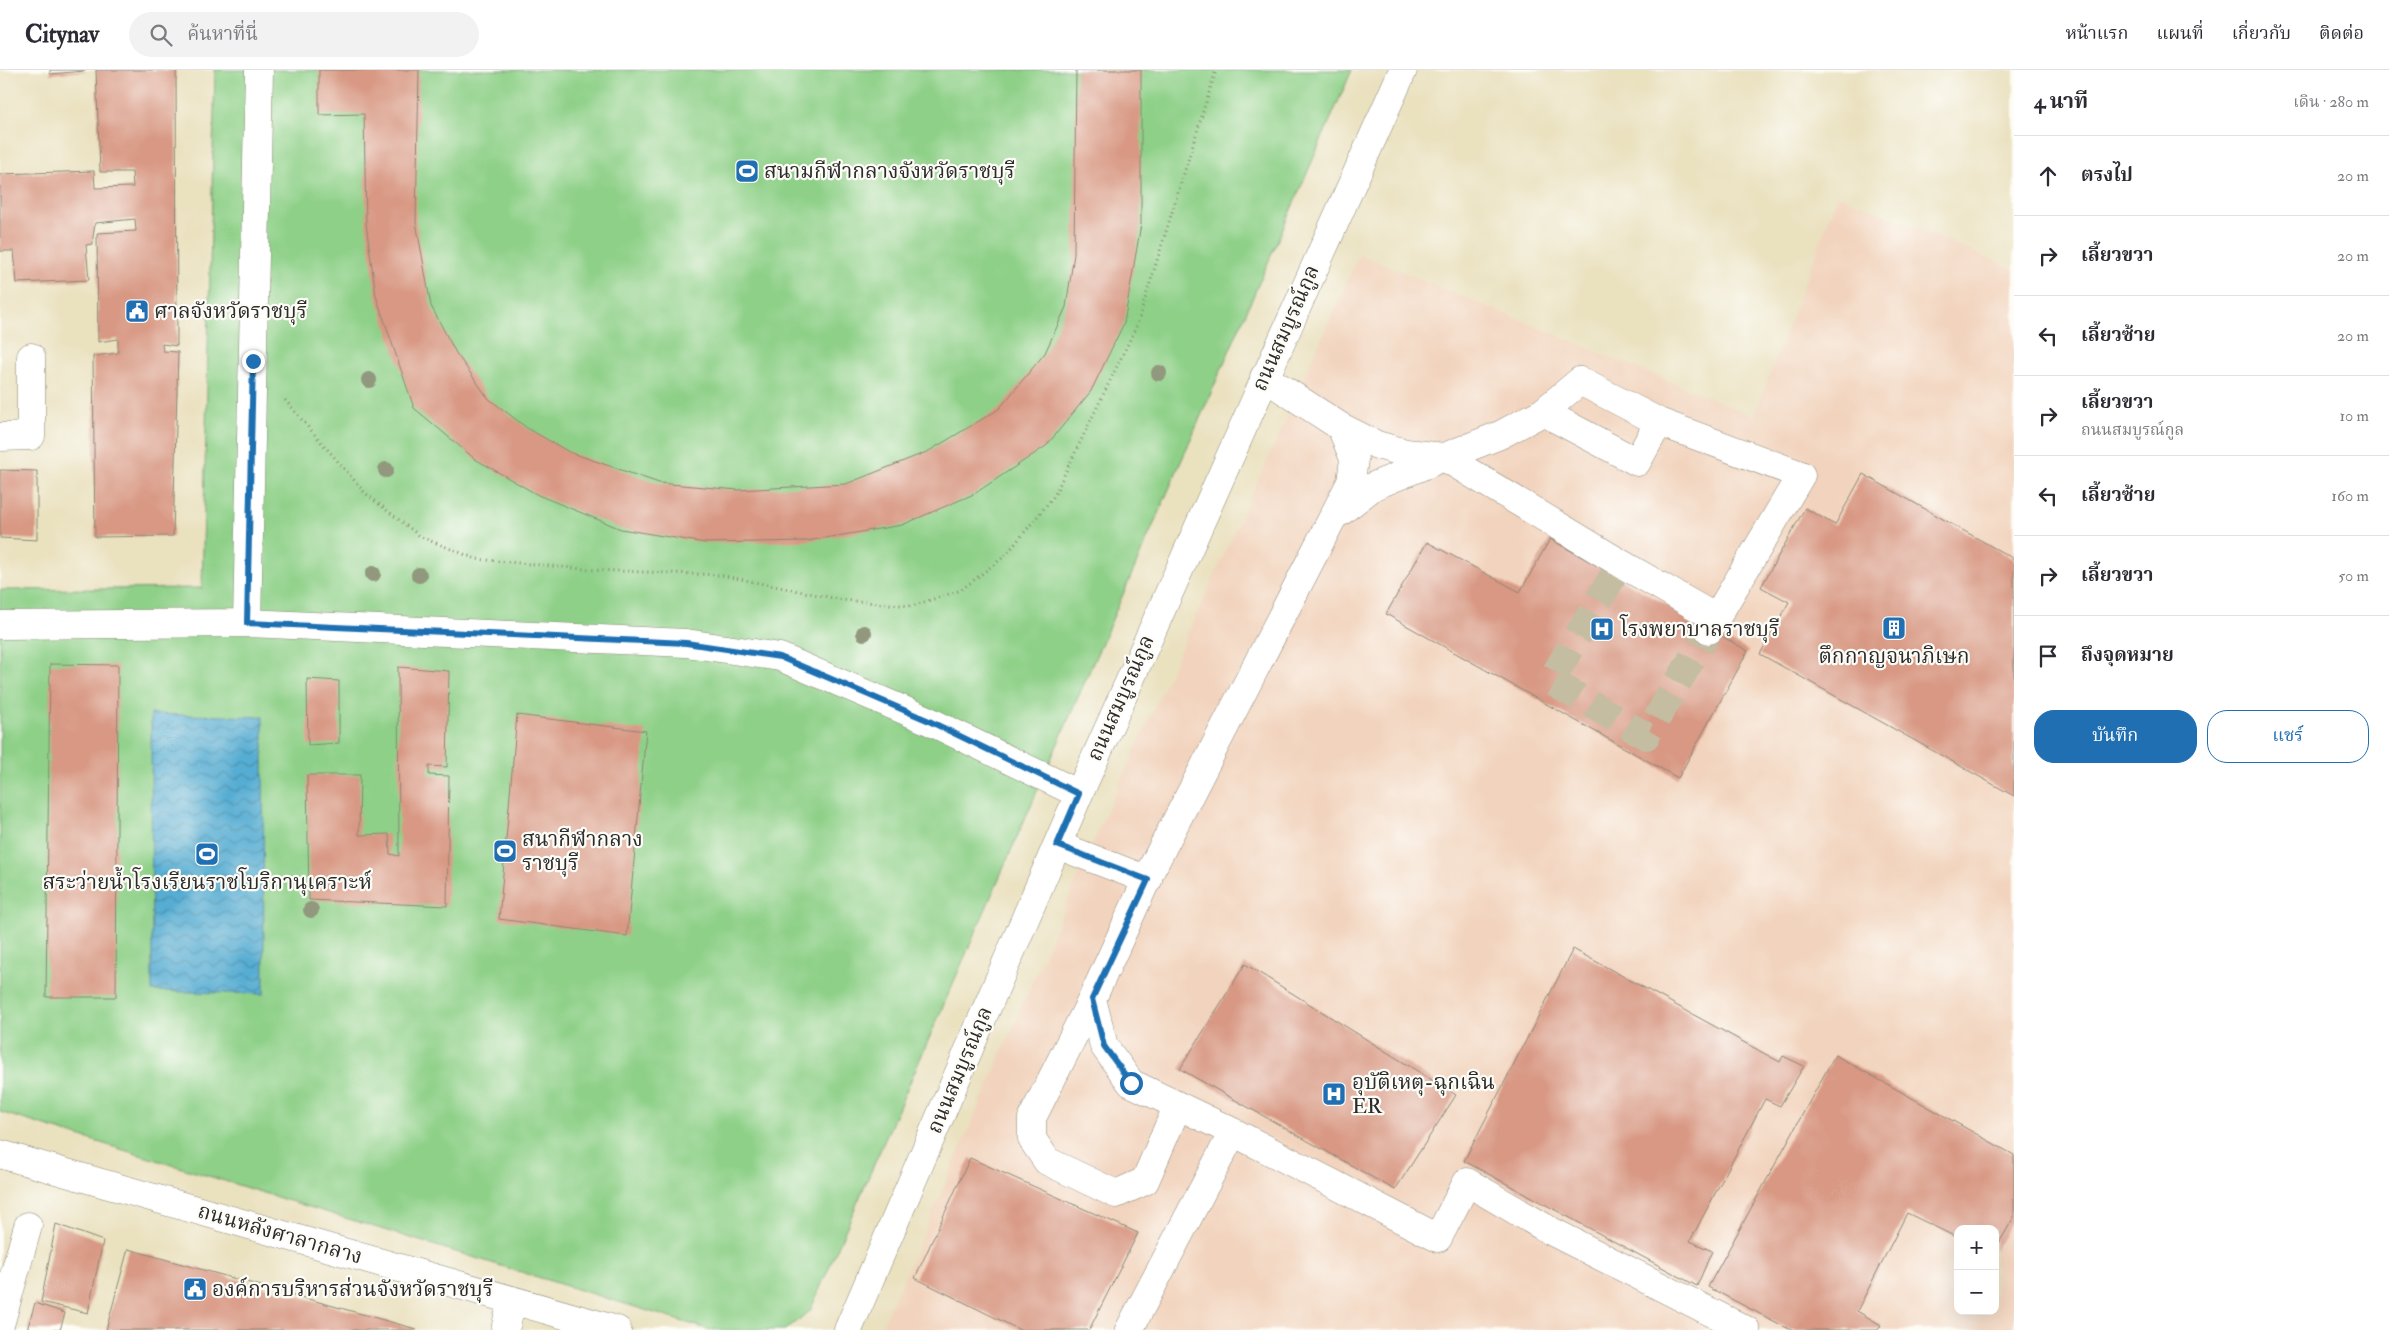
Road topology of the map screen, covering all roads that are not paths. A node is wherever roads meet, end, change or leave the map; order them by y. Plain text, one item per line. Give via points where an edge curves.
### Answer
1 (259, 70) edge
2 (1403, 70) edge
3 (30, 357) dead end
4 (1264, 377) junction
5 (1543, 412) junction
6 (1659, 422) junction
7 (1341, 427) junction
8 (0, 437) edge
9 (1444, 458) junction
10 (1332, 518) junction
11 (247, 623) junction
12 (0, 625) edge
13 (1079, 794) junction
14 (1057, 845) junction
15 (1148, 880) junction
16 (1092, 999) junction
17 (1177, 1107) junction
18 (1233, 1132) junction
19 (0, 1154) edge
20 (28, 1226) dead end
21 (512, 1300) junction
22 (0, 1326) edge
23 (505, 1330) edge
24 (617, 1330) edge
25 (848, 1330) edge
26 (1128, 1330) edge
27 (1746, 1330) edge

1 - 11 street
2 - 4 street, ถนนสมบูรณ์กูล
3 - 8 street via 31,436
4 - 7 street
4 - 13 street, ถนนสมบูรณ์กูล
5 - 6 street via 1580,381
5 - 6 street via 1637,462
5 - 9 street via 1500,435
6 - 9 street via 1801,474 1712,624 1616,570
7 - 9 street via 1377,445
7 - 10 street via 1354,459 1351,482
9 - 10 street via 1374,486
10 - 15 street
11 - 12 street
11 - 13 street via 686,643 780,657 927,720
13 - 14 street, ถนนสมบูรณ์กูล
14 - 15 street
14 - 25 street, ถนนสมบูรณ์กูล
15 - 16 street
16 - 17 street via 1104,1046 1131,1083
16 - 17 street via 1032,1118 1032,1138 1047,1161 1116,1194 1145,1181
17 - 18 street
18 - 26 street
18 - 27 street via 1438,1238 1466,1182 1549,1230
19 - 21 street, ถนนหลังศาลากลาง
20 - 22 street
21 - 23 street
21 - 24 street, ถนนหลังศาลากลาง

